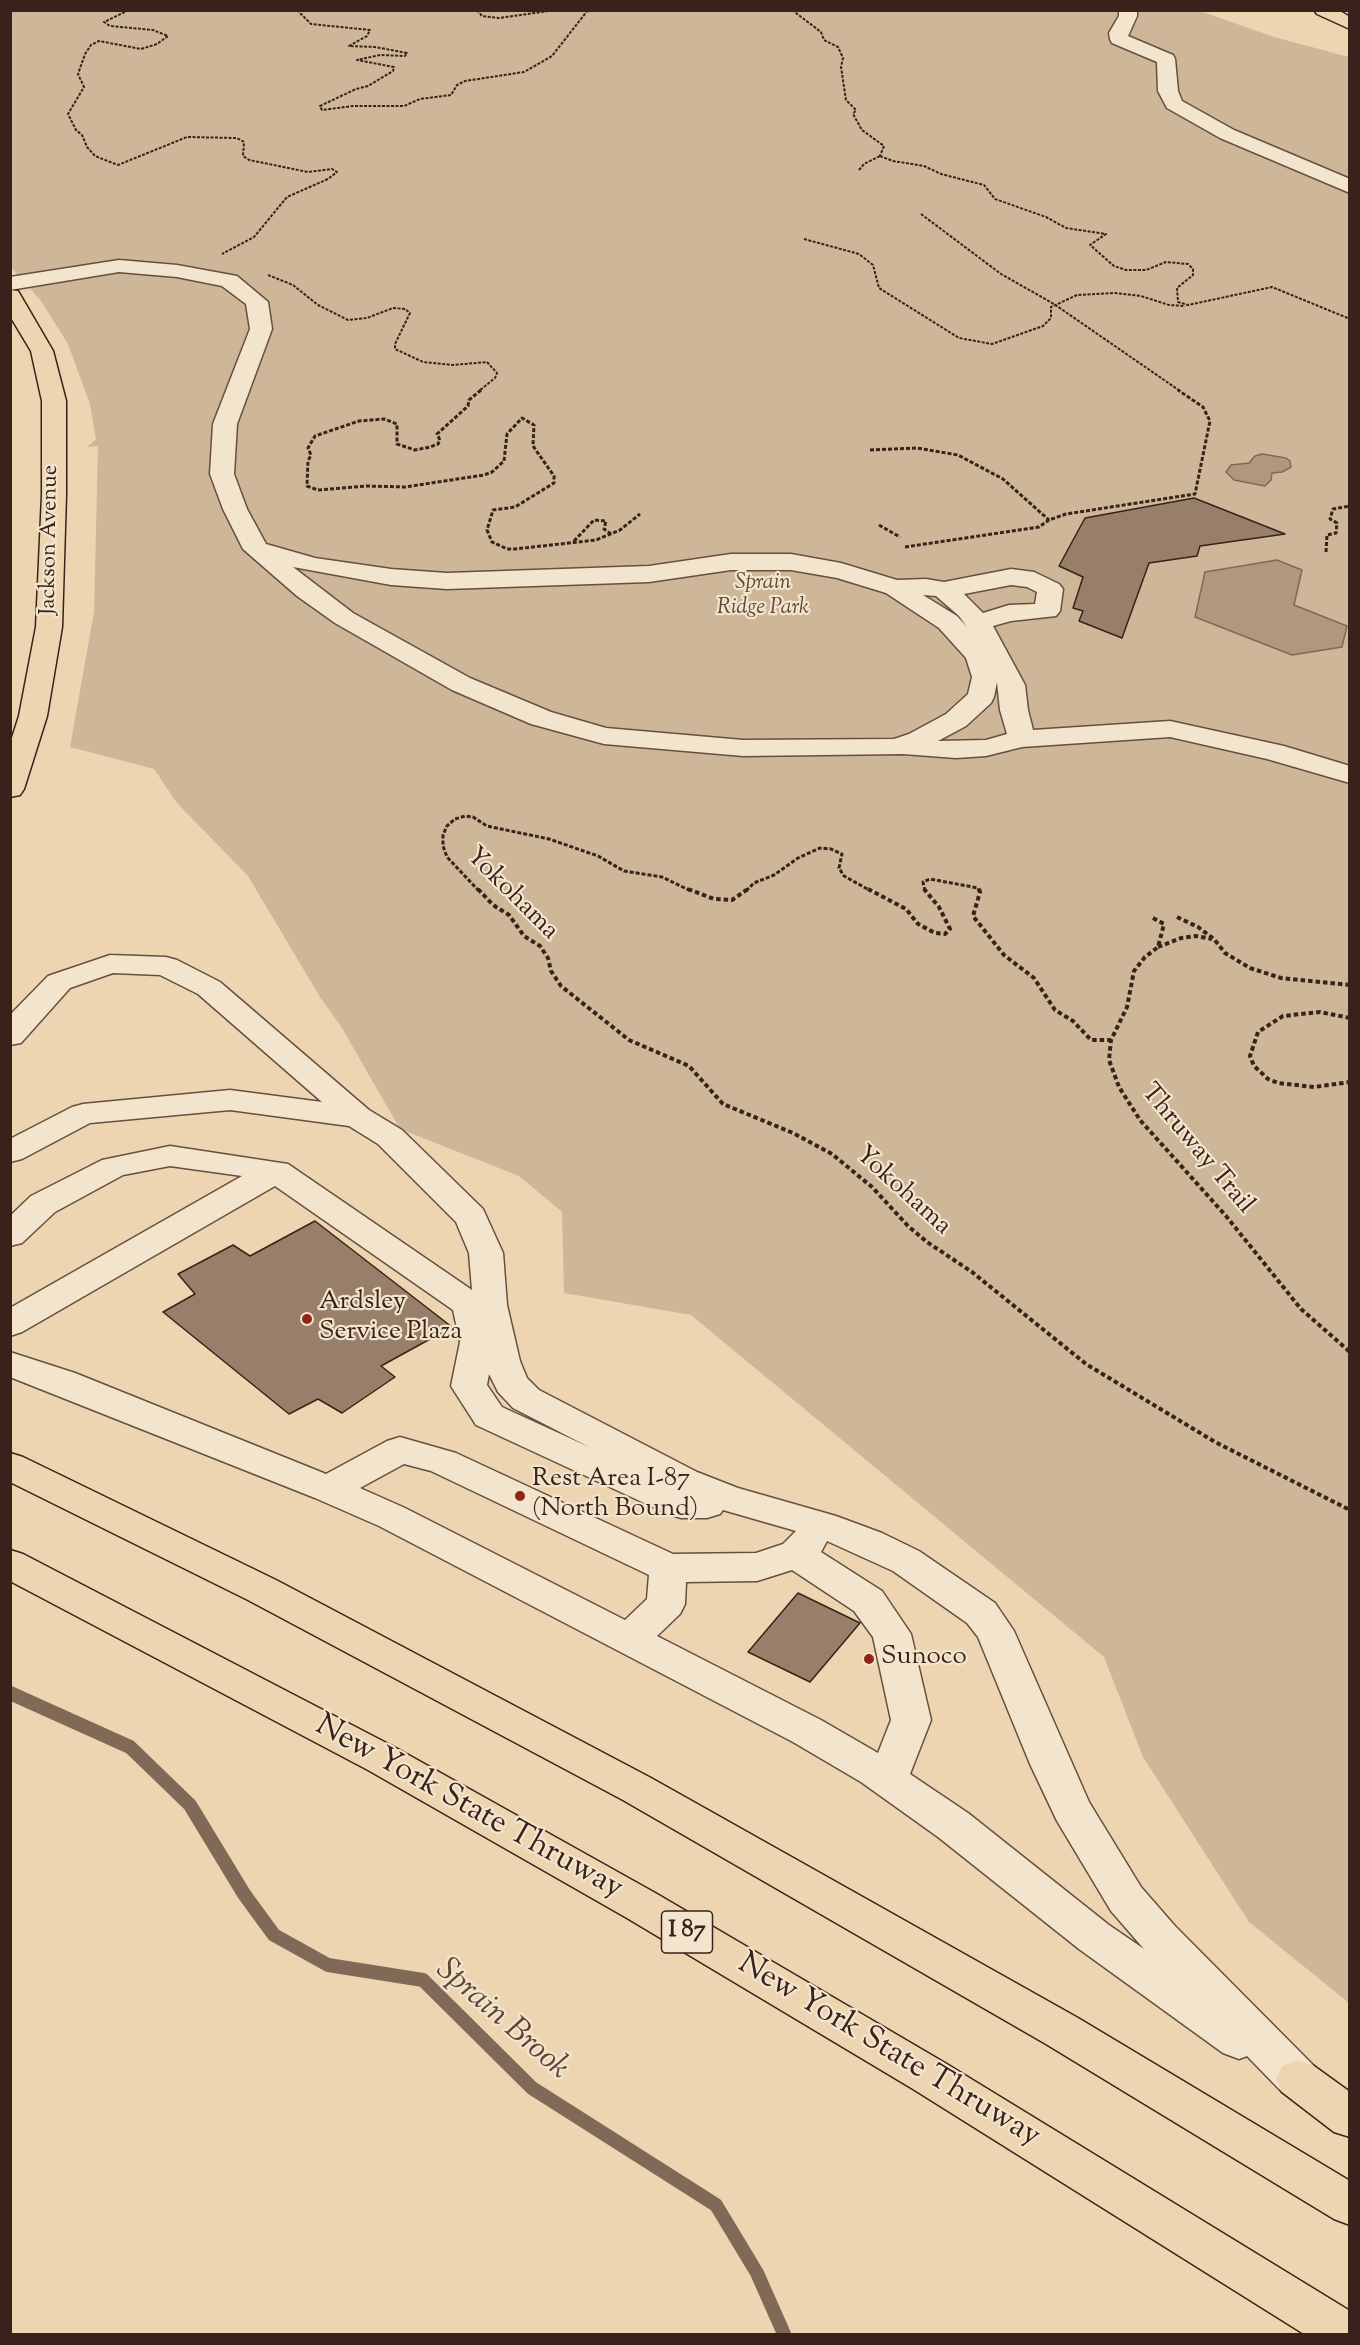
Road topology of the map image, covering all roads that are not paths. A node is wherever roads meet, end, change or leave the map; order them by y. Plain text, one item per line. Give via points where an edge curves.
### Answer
1 (1128, 10) edge
2 (1323, 10) edge
3 (1350, 24) edge
4 (1350, 187) edge
5 (10, 285) edge
6 (10, 296) edge
7 (256, 549) junction
8 (391, 577) junction
9 (895, 588) junction
10 (944, 590) junction
11 (344, 618) junction
12 (977, 623) junction
13 (1022, 739) junction
14 (896, 747) junction
15 (1350, 775) edge
16 (10, 789) edge
17 (10, 1036) edge
18 (358, 1117) junction
19 (10, 1152) edge
20 (276, 1171) junction
21 (10, 1235) edge
22 (14, 1318) edge
23 (10, 1364) edge
24 (10, 1466) edge
25 (328, 1489) junction
26 (751, 1505) junction
27 (824, 1525) junction
28 (796, 1554) junction
29 (10, 1564) edge
30 (668, 1568) junction
31 (629, 1640) junction
32 (888, 1779) junction
33 (1298, 2079) junction
34 (1350, 2118) edge
35 (1350, 2205) edge
36 (1345, 2334) edge

1 - 4 street via 1119,39 1166,59 1168,91 1174,104 1227,134
2 - 3 main road
5 - 7 street via 119,266 229,281 256,302 261,329 225,424 222,474
6 - 16 main road, Jackson Avenue via 42,351 54,401 54,495 49,627 33,716
7 - 8 street via 313,565
7 - 11 street
8 - 9 street via 447,581 649,574 731,562 791,562 841,571
8 - 11 street via 353,597
9 - 10 street
9 - 14 street via 948,622 979,656 985,677 981,697 956,720 919,740
10 - 12 street
10 - 12 street via 1011,577 1034,580 1050,589 1047,611 1009,613
11 - 14 street via 461,684 541,718 604,736 743,748
12 - 13 street via 1012,686
13 - 14 street via 966,750
13 - 15 street via 1170,729 1274,752
17 - 18 street via 59,982 110,964 166,966 209,988
18 - 19 street via 230,1100 83,1114
18 - 26 street via 390,1137 471,1217 486,1253 490,1305 502,1361 512,1383 526,1399 684,1481
20 - 21 street via 170,1156 114,1167 43,1204
20 - 22 street
20 - 26 street via 469,1305 478,1342 470,1386 489,1416 681,1505
23 - 25 street
24 - 35 main road via 292,1605 637,1789 1052,2026
25 - 30 street via 400,1450 443,1462
25 - 31 street via 392,1517
26 - 27 street
27 - 28 street
27 - 33 street via 906,1561 981,1613 995,1631 1072,1810 1126,1899
28 - 30 street via 757,1567
28 - 32 street via 868,1601 892,1634 911,1720
29 - 36 main road, New York State Thruway / I 87 via 362,1749 642,1906 1007,2123
30 - 31 street via 666,1604
31 - 32 street via 807,1731
32 - 33 street via 1182,2001
33 - 34 main road

